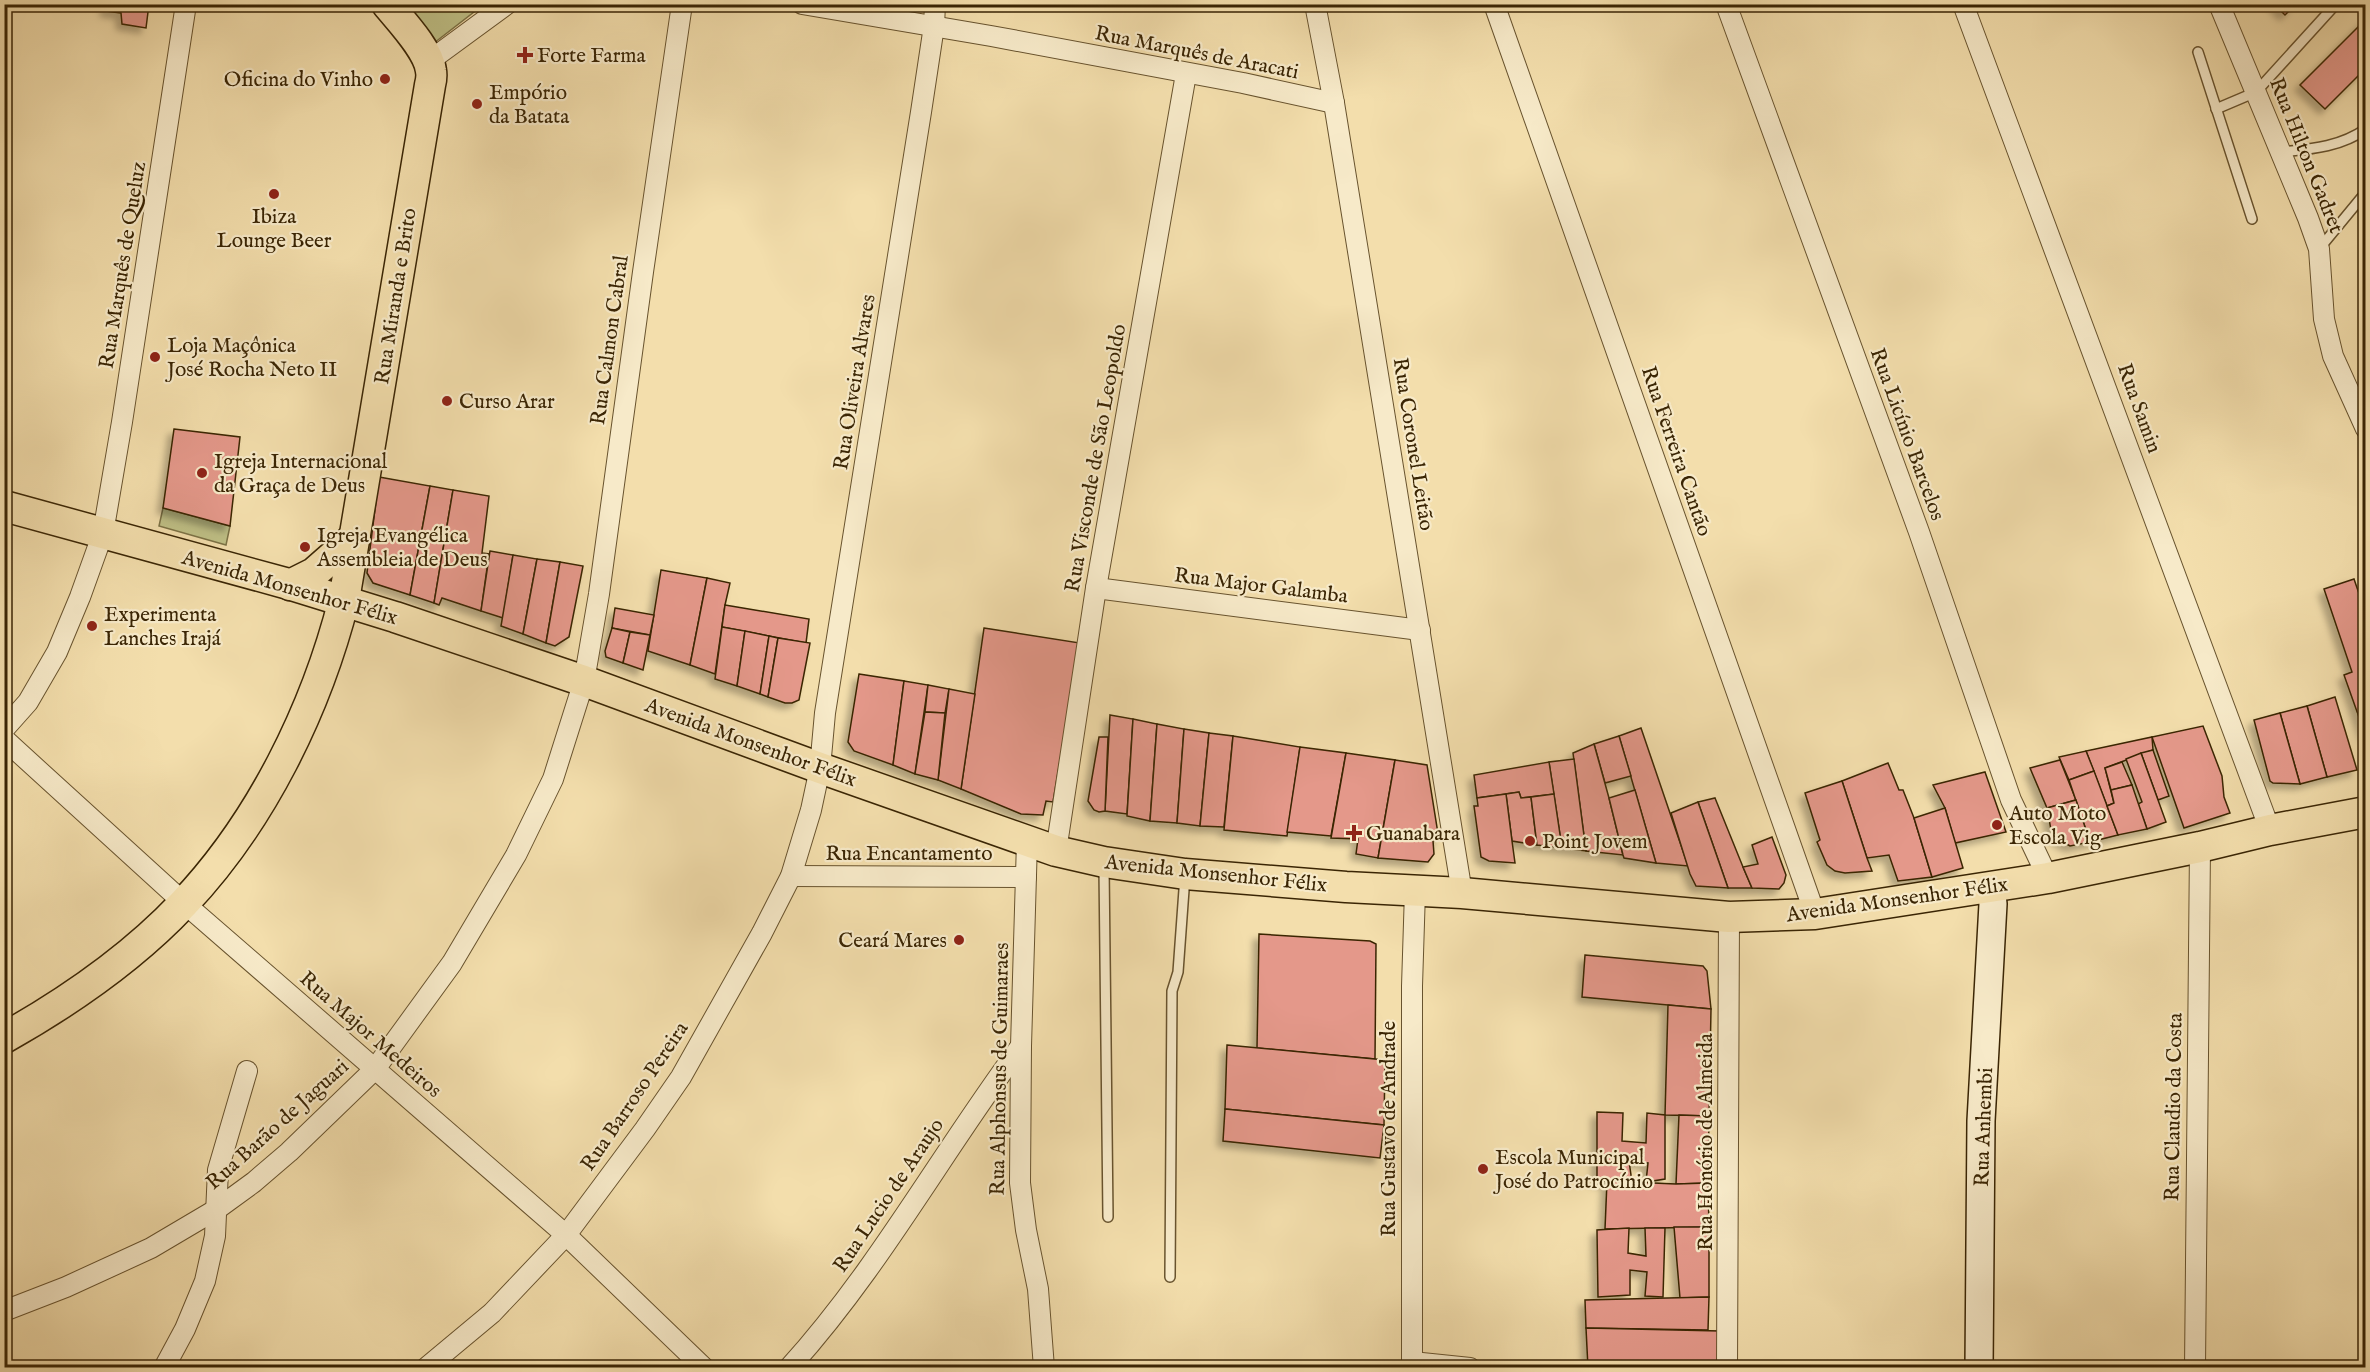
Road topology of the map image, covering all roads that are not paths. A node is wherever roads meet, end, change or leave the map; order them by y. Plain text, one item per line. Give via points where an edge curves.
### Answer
1 (186, 4) edge
2 (387, 4) edge
3 (507, 4) edge
4 (682, 4) edge
5 (802, 4) edge
6 (935, 4) edge
7 (1315, 4) edge
8 (1494, 4) edge
9 (1726, 4) edge
10 (1963, 4) edge
11 (2219, 4) edge
12 (2336, 4) edge
13 (934, 26) junction
14 (2198, 52) dead end
15 (428, 63) junction
16 (1186, 74) junction
17 (2256, 92) junction
18 (1334, 104) junction
19 (2216, 109) junction
20 (2366, 129) edge
21 (2282, 152) junction
22 (2366, 192) edge
23 (2252, 219) dead end
24 (2319, 249) junction
25 (2366, 429) edge
26 (4, 506) edge
27 (103, 533) junction
28 (355, 537) junction
29 (290, 585) junction
30 (1096, 588) junction
31 (344, 600) junction
32 (395, 617) junction
33 (1420, 630) junction
34 (584, 681) junction
35 (4, 729) edge
36 (4, 739) edge
37 (820, 768) junction
38 (2366, 812) edge
39 (2270, 830) junction
40 (1028, 841) junction
41 (2200, 847) junction
42 (1056, 851) junction
43 (1104, 862) junction
44 (1185, 874) junction
45 (791, 876) junction
46 (1026, 877) junction
47 (2048, 878) junction
48 (1991, 887) junction
49 (1415, 891) junction
50 (1462, 893) junction
51 (184, 903) junction
52 (1815, 914) junction
53 (1729, 917) junction
54 (4, 1038) edge
55 (1021, 1046) junction
56 (375, 1069) junction
57 (247, 1071) dead end
58 (217, 1209) junction
59 (1108, 1217) dead end
60 (566, 1235) junction
61 (1170, 1277) dead end
62 (4, 1311) edge
63 (1412, 1365) edge
64 (164, 1368) edge
65 (426, 1368) edge
66 (704, 1368) edge
67 (789, 1368) edge
68 (1044, 1368) edge
69 (1470, 1368) edge
70 (1727, 1368) edge
71 (1979, 1368) edge
72 (2195, 1368) edge

1 - 27 street, Rua Marquês de Queluz
2 - 15 main road
3 - 15 street
4 - 34 street, Rua Calmon Cabral
5 - 13 street, Rua Marquês de Aracati
6 - 13 street, Rua Oliveira Alvares
7 - 18 street, Rua Coronel Leitão
8 - 52 street, Rua Ferreira Cantão
9 - 47 street, Rua Licínio Barcelos via 1919,532 2011,800
10 - 39 street, Rua Samin
11 - 17 street, Rua Hilton Gadret
12 - 17 lane
13 - 16 street, Rua Marquês de Aracati
13 - 37 street, Rua Oliveira Alvares via 825,713
14 - 19 lane
15 - 28 main road, Rua Miranda e Brito via 430,85
16 - 18 street, Rua Marquês de Aracati
16 - 30 street, Rua Visconde de São Leopoldo
17 - 19 lane
17 - 21 street, Rua Hilton Gadret
18 - 33 street, Rua Coronel Leitão
19 - 23 lane
20 - 21 lane via 2325,148
21 - 24 street, Rua Hilton Gadret
22 - 24 lane
24 - 25 street, Rua Hilton Gadret via 2324,319 2333,356
26 - 27 main road, Avenida Monsenhor Félix
27 - 29 main road, Avenida Monsenhor Félix
27 - 35 street, Rua Marquês de Queluz via 57,652 28,702
28 - 29 main road via 314,573
28 - 31 main road, Rua Miranda e Brito
28 - 32 main road via 348,596 386,608
29 - 31 main road, Avenida Monsenhor Félix
30 - 33 street, Rua Major Galamba
30 - 42 street, Rua Visconde de São Leopoldo
31 - 32 main road, Avenida Monsenhor Félix
31 - 51 main road, Rua Miranda e Brito via 329,652 285,755 238,836
32 - 34 main road, Avenida Monsenhor Félix
33 - 50 street, Rua Coronel Leitão
34 - 37 main road, Avenida Monsenhor Félix
34 - 56 street, Rua Barão de Jaguari via 553,779 516,855 452,963
36 - 51 street, Rua Major Medeiros
37 - 40 main road, Avenida Monsenhor Félix
37 - 45 street, Rua Barroso Pereira
38 - 39 main road, Avenida Monsenhor Félix
39 - 41 main road, Avenida Monsenhor Félix
40 - 42 main road, Avenida Monsenhor Félix
40 - 46 street, Rua Alphonsus de Guimaraes
41 - 47 main road, Avenida Monsenhor Félix
41 - 72 street, Rua Claudio da Costa
42 - 43 main road, Avenida Monsenhor Félix
43 - 44 main road, Avenida Monsenhor Félix
43 - 59 lane
44 - 49 main road, Avenida Monsenhor Félix
44 - 61 lane via 1178,972 1172,991
45 - 46 street, Rua Encantamento
45 - 60 street, Rua Barroso Pereira via 681,1077
46 - 55 street, Rua Alphonsus de Guimaraes
47 - 48 main road, Avenida Monsenhor Félix
48 - 52 main road, Avenida Monsenhor Félix
48 - 71 street, Rua Anhembi via 1981,1121
49 - 50 main road, Avenida Monsenhor Félix
49 - 63 street, Rua Gustavo de Andrade
50 - 53 main road, Avenida Monsenhor Félix
51 - 54 main road, Rua Miranda e Brito via 105,971
51 - 56 street, Rua Major Medeiros
52 - 53 main road, Avenida Monsenhor Félix
53 - 70 street, Rua Honório de Almeida
55 - 67 street, Rua Lucio de Araujo via 978,1103 846,1300
55 - 68 street, Rua Alphonsus de Guimaraes via 1020,1182 1038,1288
56 - 58 street, Rua Barão de Jaguari via 289,1152
56 - 60 street, Rua Major Medeiros
57 - 58 street via 218,1170
58 - 62 street, Rua Barão de Jaguari via 151,1248
58 - 64 street via 205,1281
60 - 65 street, Rua Barroso Pereira via 492,1313
60 - 66 street, Rua Major Medeiros
63 - 69 street

